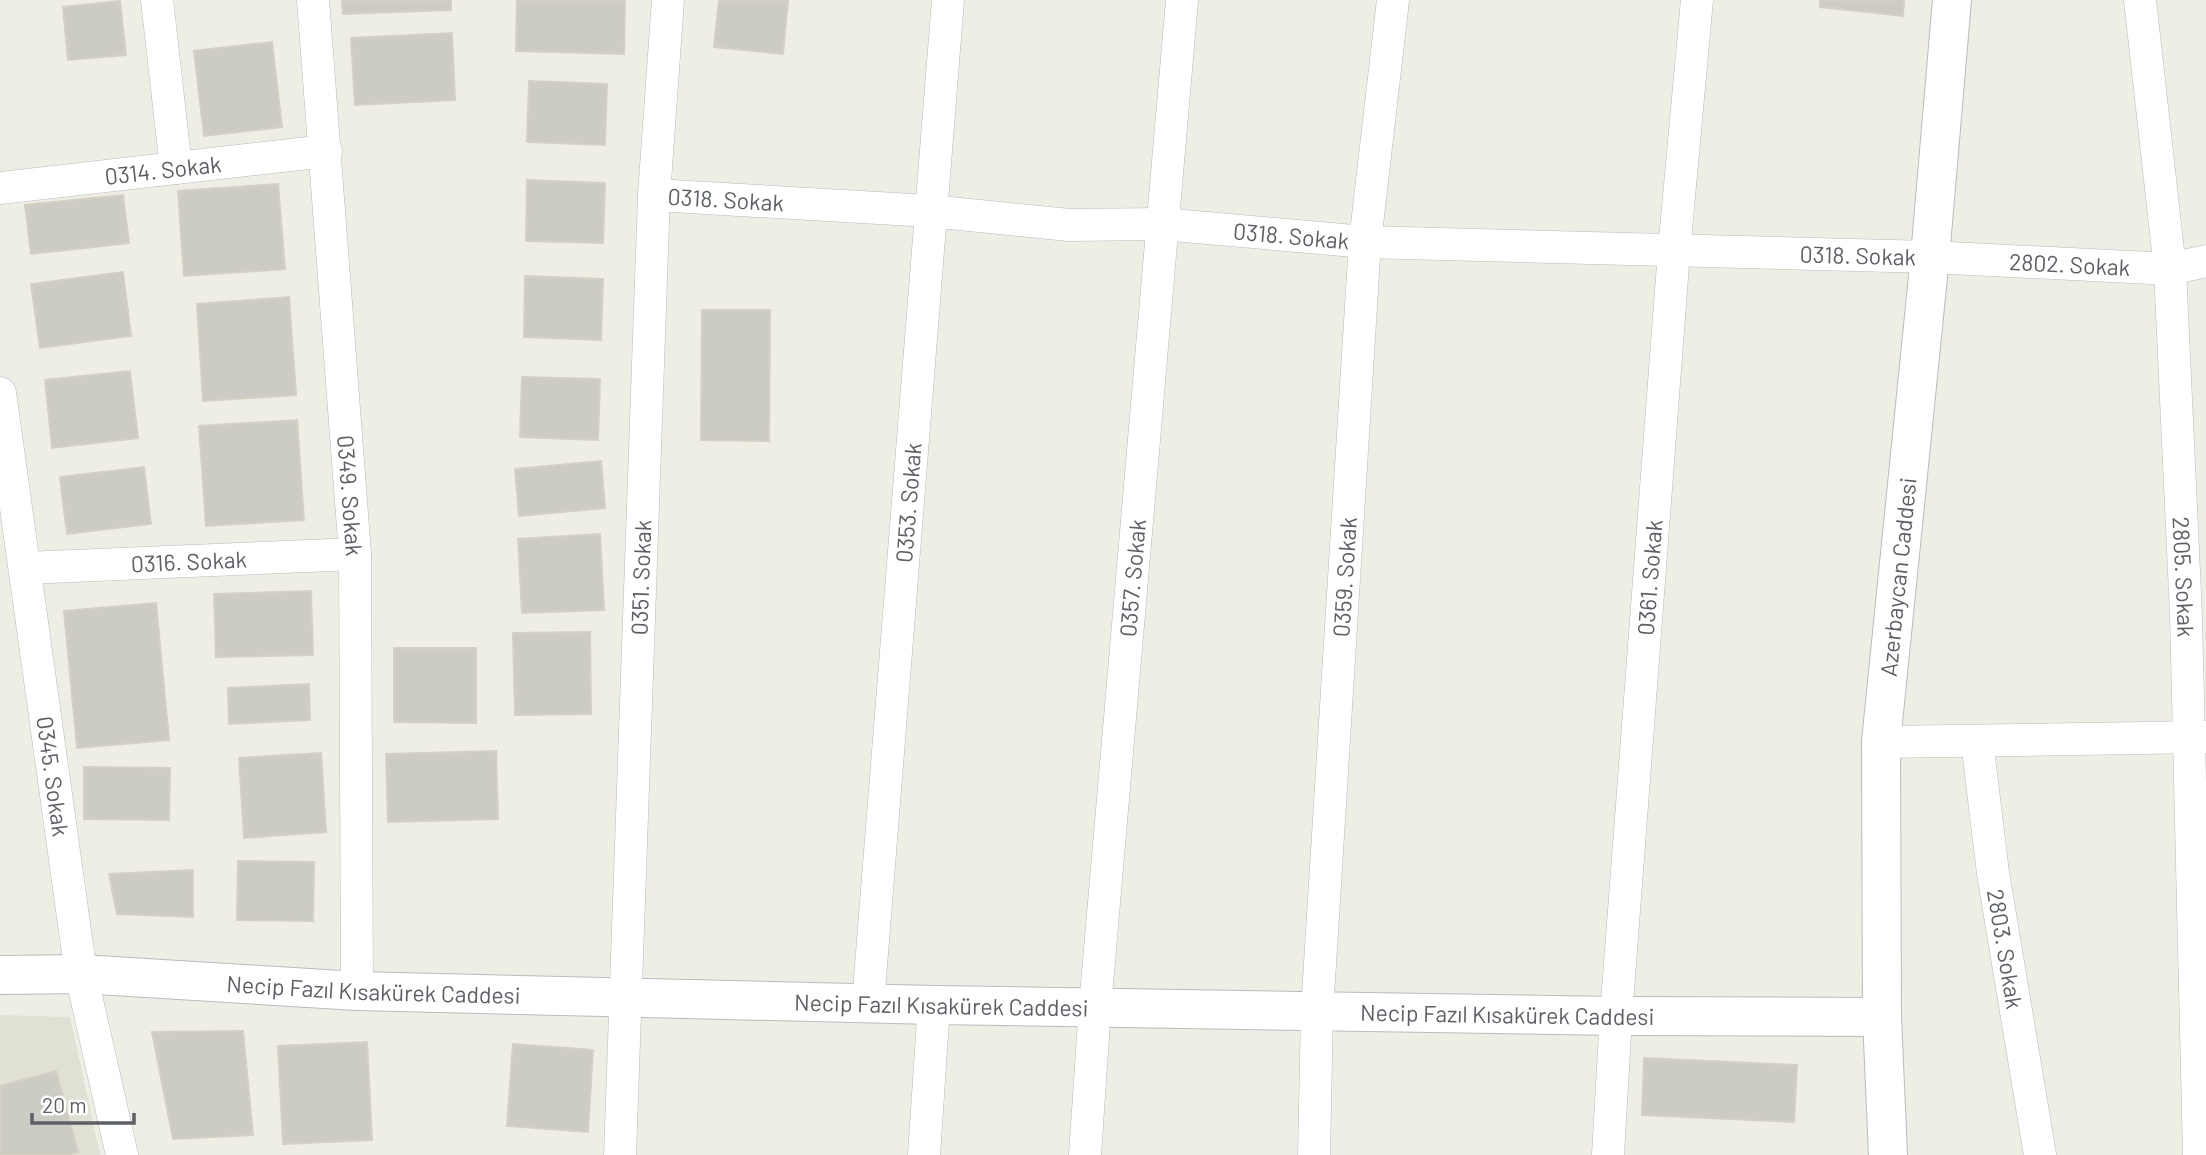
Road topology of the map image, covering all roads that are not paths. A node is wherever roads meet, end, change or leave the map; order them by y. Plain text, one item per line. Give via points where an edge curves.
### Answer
1 (157, 0) edge
2 (313, 0) edge
3 (668, 0) edge
4 (948, 0) edge
5 (1182, 0) edge
6 (1393, 0) edge
7 (1697, 0) edge
8 (1952, 0) edge
9 (2140, 0) edge
10 (326, 151) junction
11 (176, 168) junction
12 (0, 188) edge
13 (654, 195) junction
14 (930, 211) junction
15 (1162, 224) junction
16 (1365, 242) junction
17 (1674, 251) junction
18 (1930, 257) junction
19 (2206, 261) edge
20 (2170, 269) junction
21 (0, 393) edge
22 (355, 554) junction
23 (24, 568) junction
24 (2197, 738) edge
25 (1977, 741) junction
26 (1881, 742) junction
27 (81, 974) junction
28 (0, 975) edge
29 (357, 991) junction
30 (626, 997) junction
31 (868, 1003) junction
32 (933, 1005) junction
33 (1095, 1007) junction
34 (1317, 1012) junction
35 (1616, 1016) junction
36 (1882, 1017) junction
37 (122, 1155) edge
38 (620, 1155) edge
39 (924, 1155) edge
40 (1085, 1155) edge
41 (1314, 1155) edge
42 (1608, 1155) edge
43 (1888, 1155) edge
44 (2039, 1155) edge
45 (2199, 1155) edge

1 - 11 street
2 - 10 street, 0349. Sokak
3 - 13 street, 0351. Sokak
4 - 14 street, 0353. Sokak
5 - 15 street, 0357. Sokak
6 - 16 street, 0359. Sokak
7 - 17 street, 0361. Sokak
8 - 18 street, Azerbaycan Caddesi
9 - 20 street, 2805. Sokak
10 - 11 street, 0314. Sokak
10 - 22 street, 0349. Sokak
11 - 12 street, 0314. Sokak
13 - 14 street, 0318. Sokak
13 - 30 street, 0351. Sokak
14 - 15 street, 0318. Sokak via 1069,225
14 - 31 street, 0353. Sokak
15 - 16 street, 0318. Sokak
15 - 33 street, 0357. Sokak
16 - 17 street, 0318. Sokak
16 - 34 street, 0359. Sokak
17 - 18 street, 0318. Sokak
17 - 35 street, 0361. Sokak
18 - 20 street, 2802. Sokak
18 - 26 street, Azerbaycan Caddesi
19 - 20 street, 2802. Sokak
20 - 24 street, 2805. Sokak via 2186,615
21 - 23 street, 0345. Sokak
22 - 23 street, 0316. Sokak
22 - 29 street, 0349. Sokak
23 - 27 street, 0345. Sokak
24 - 25 street
24 - 45 street, 2805. Sokak
25 - 26 street
25 - 44 street, 2803. Sokak via 1993,873
26 - 36 street, Azerbaycan Caddesi
27 - 28 street, Necip Fazıl Kısakürek Caddesi
27 - 29 street, Necip Fazıl Kısakürek Caddesi
27 - 37 street, 0345. Sokak
29 - 30 street, Necip Fazıl Kısakürek Caddesi
30 - 31 street, Necip Fazıl Kısakürek Caddesi
30 - 38 street, 0351. Sokak
31 - 32 street, Necip Fazıl Kısakürek Caddesi
32 - 33 street, Necip Fazıl Kısakürek Caddesi
32 - 39 street
33 - 34 street, Necip Fazıl Kısakürek Caddesi
33 - 40 street, 0357. Sokak
34 - 35 street, Necip Fazıl Kısakürek Caddesi
34 - 41 street, 0359. Sokak
35 - 36 street, Necip Fazıl Kısakürek Caddesi
35 - 42 street, 0361. Sokak
36 - 43 street, Azerbaycan Caddesi

